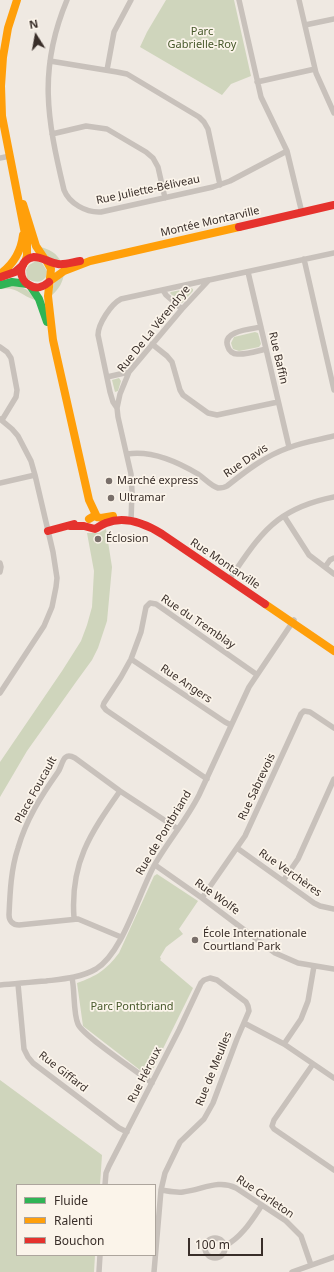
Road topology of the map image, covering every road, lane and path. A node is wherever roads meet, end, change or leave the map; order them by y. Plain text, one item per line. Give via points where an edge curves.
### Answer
1 (17, 0) edge
2 (67, 0) edge
3 (132, 0) edge
4 (239, 0) edge
5 (300, 0) edge
6 (334, 19) edge
7 (305, 25) junction
8 (50, 61) junction
9 (315, 69) junction
10 (107, 70) junction
11 (257, 82) junction
12 (334, 113) edge
13 (52, 134) junction
14 (287, 151) junction
15 (10, 156) junction
16 (0, 158) edge
17 (16, 181) junction
18 (220, 185) junction
19 (165, 198) junction
20 (334, 205) edge
21 (302, 212) junction
22 (23, 226) junction
23 (334, 252) edge
24 (45, 259) junction
25 (304, 259) junction
26 (90, 261) junction
27 (24, 264) junction
28 (248, 272) junction
29 (0, 274) edge
30 (0, 277) edge
31 (209, 280) junction
32 (50, 282) junction
33 (0, 284) edge
34 (29, 286) junction
35 (163, 290) junction
36 (182, 309) junction
37 (261, 327) junction
38 (53, 340) junction
39 (152, 344) junction
40 (0, 347) edge
41 (266, 349) junction
42 (129, 372) junction
43 (107, 377) junction
44 (334, 390) edge
45 (278, 402) junction
46 (118, 408) junction
47 (1, 420) edge
48 (334, 436) edge
49 (289, 448) junction
50 (127, 454) junction
51 (35, 475) junction
52 (0, 483) edge
53 (334, 496) edge
54 (284, 516) junction
55 (131, 519) junction
56 (93, 521) junction
57 (48, 531) junction
58 (334, 558) edge
59 (0, 563) edge
60 (325, 568) junction
61 (0, 572) edge
62 (334, 574) edge
63 (231, 578) junction
64 (293, 621) junction
65 (334, 647) edge
66 (334, 651) edge
67 (131, 660) junction
68 (256, 674) junction
69 (0, 693) edge
70 (231, 725) junction
71 (334, 728) edge
72 (207, 779) junction
73 (334, 779) edge
74 (120, 791) junction
75 (178, 829) junction
76 (237, 848) junction
77 (154, 865) junction
78 (283, 881) junction
79 (202, 898) junction
80 (334, 909) edge
81 (74, 918) junction
82 (121, 937) junction
83 (314, 966) junction
84 (334, 969) edge
85 (72, 978) junction
86 (210, 978) joint
87 (18, 984) junction
88 (0, 985) edge
89 (244, 1023) junction
90 (284, 1044) junction
91 (313, 1064) junction
92 (334, 1078) edge
93 (152, 1083) junction
94 (127, 1132) junction
95 (334, 1170) edge
96 (105, 1184) edge
97 (161, 1190) junction
98 (262, 1205) junction
99 (225, 1246) dead end
100 (156, 1249) edge
101 (100, 1256) edge
102 (155, 1256) edge
103 (334, 1258) edge
104 (311, 1265) junction
105 (99, 1272) edge
106 (154, 1272) edge
107 (292, 1272) edge

1 - 15 street via 6,32 1,70 1,107
2 - 8 street, Rue Juliette-Béliveau via 56,29
3 - 10 street via 114,32
4 - 11 street
5 - 7 street
6 - 7 street
7 - 9 street
8 - 10 street
8 - 13 street, Rue Juliette-Béliveau via 48,92
9 - 11 street
9 - 12 street
10 - 18 street via 129,76 202,120 208,129
11 - 14 street via 262,99
13 - 19 street via 86,126 107,129 153,158
13 - 19 street, Rue Juliette-Béliveau via 66,193 71,200 84,208 92,212 101,212
14 - 18 street, Rue Juliette-Béliveau
14 - 21 street
15 - 16 street
15 - 17 street
17 - 22 street
17 - 24 street via 35,244
18 - 19 street, Rue Juliette-Béliveau
20 - 21 street, Montée Montarville
21 - 26 street, Montée Montarville
22 - 27 street via 28,250
22 - 29 street via 19,255 10,267
23 - 25 street
24 - 26 street, Montée Montarville via 59,264
24 - 27 street via 34,257
24 - 32 street via 51,267
25 - 28 street
25 - 44 street
26 - 32 street, Montée Montarville via 61,272
27 - 30 street via 15,272
27 - 34 street via 22,276
28 - 31 street
28 - 37 street, Rue Baffin
31 - 35 street
31 - 36 street, Rue De La Vérendrye
32 - 34 street via 39,288
32 - 38 street via 48,298
33 - 34 street via 12,282
34 - 38 street via 40,300
35 - 36 street
35 - 43 street via 121,299 112,306 99,326 98,333
36 - 39 street, Rue De La Vérendrye
37 - 41 street, Rue Baffin
37 - 41 street via 232,334 227,346 231,352 237,354
38 - 56 street
39 - 42 street, Rue De La Vérendrye
39 - 45 street via 172,362 182,393 210,414 217,415
40 - 47 street via 11,358 17,390 16,397
41 - 45 street, Rue Baffin
42 - 43 street
42 - 46 street, Rue De La Vérendrye via 121,390
43 - 46 street via 113,402
45 - 49 street, Rue Baffin
46 - 50 street, Rue De La Vérendrye
47 - 51 street via 22,442
48 - 49 street, Rue Davis
49 - 50 street, Rue Davis via 262,461 221,488 170,460 141,453
50 - 55 street, Rue De La Vérendrye via 132,486
51 - 52 street
51 - 57 street
53 - 54 street via 308,504
54 - 60 street via 307,554
54 - 63 street via 263,534
55 - 56 street, Rue Montarville
55 - 63 street, Rue Montarville via 144,519 158,525
56 - 57 street, Rue Montarville via 83,526
57 - 69 street via 56,578 50,612 44,626
58 - 60 street
59 - 61 street
60 - 62 street
63 - 64 street, Rue Montarville
64 - 65 street, Rue Montarville
64 - 66 street, Rue Montarville
64 - 68 street, Rue de Pontbriand
67 - 68 street, Rue du Tremblay via 141,632 145,608 154,603
67 - 70 street, Rue Angers
67 - 72 street, Rue du Tremblay via 104,703 104,709
68 - 70 street, Rue de Pontbriand
70 - 72 street, Rue de Pontbriand
71 - 76 street, Rue Sabrevois via 309,711 302,712 245,836
72 - 75 street, Rue de Pontbriand via 195,804
73 - 78 street via 298,859
74 - 75 street, Place Foucault
74 - 81 street via 84,847 74,884
74 - 81 street, Place Foucault via 73,756 65,757 61,768 29,819 18,848 12,873 9,915 11,921 19,925
75 - 77 street, Rue de Pontbriand
76 - 78 street, Rue Verchères
76 - 79 street, Rue Sabrevois
77 - 79 street, Rue Wolfe
77 - 82 street, Rue de Pontbriand
78 - 80 street, Rue Verchères via 314,904
79 - 83 street, Rue Wolfe via 275,953 298,963
81 - 82 street, Place Foucault
82 - 85 street, Rue de Pontbriand via 111,955 101,965
83 - 84 street, Rue Wolfe
83 - 90 street via 308,1001 301,1019
85 - 87 street, Rue de Pontbriand
85 - 93 street via 80,1028
86 - 89 street, Rue de Meulles via 217,980 247,1003 249,1011
86 - 93 street, Rue Héroux via 201,983
87 - 88 street, Rue de Pontbriand
87 - 94 street, Rue Giffard via 24,1049 28,1057
89 - 90 street
89 - 97 street, Rue de Meulles via 213,1102 204,1119 180,1142 165,1173
90 - 91 street
91 - 92 street
91 - 95 street via 272,1126
93 - 94 street, Rue Héroux
94 - 96 street, Rue Héroux via 108,1169
97 - 98 street, Rue Carleton via 183,1192 223,1183 230,1184
97 - 100 street, Rue de Meulles
98 - 99 street via 247,1227
98 - 104 street, Rue Carleton via 286,1221 301,1236
101 - 105 street
102 - 106 street, Rue de Meulles
103 - 104 street
104 - 107 street

